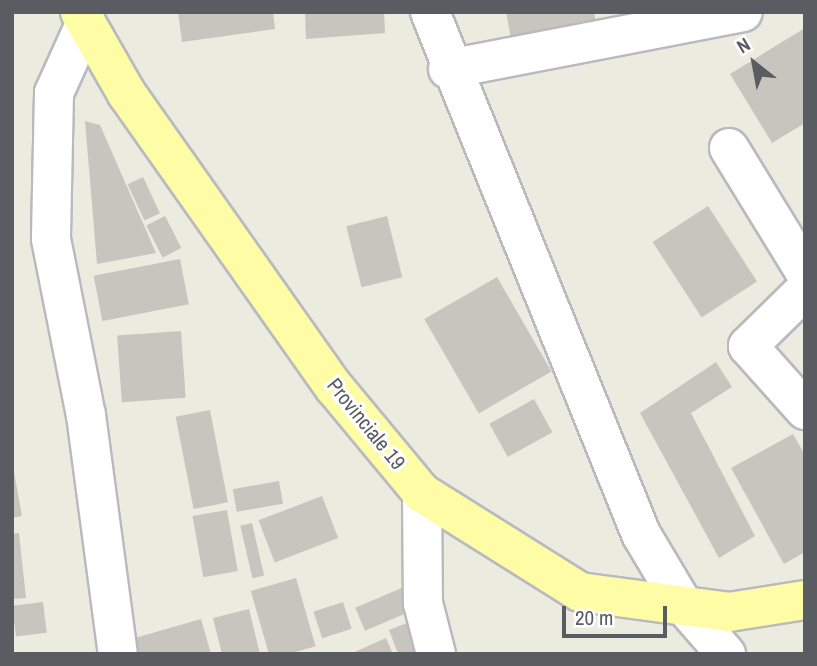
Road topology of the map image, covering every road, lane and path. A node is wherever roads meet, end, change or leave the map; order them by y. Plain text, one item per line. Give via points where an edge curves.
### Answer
1 (430, 12) edge
2 (743, 12) edge
3 (91, 15) edge
4 (448, 69) junction
5 (729, 148) dead end
6 (805, 272) edge
7 (805, 290) edge
8 (805, 410) edge
9 (422, 493) junction
10 (805, 600) edge
11 (684, 606) junction
12 (118, 654) edge
13 (436, 654) edge
14 (726, 654) edge

1 - 4 street
2 - 4 street
3 - 9 main road, Provinciale 19 via 127,94 334,387
3 - 12 street via 54,93 51,239 86,415
4 - 11 street via 641,534
5 - 6 street
7 - 8 street via 748,346
9 - 11 main road, Provinciale 19 via 580,592
9 - 13 street via 422,603
10 - 11 main road, Provinciale 19 via 729,612
11 - 14 street

